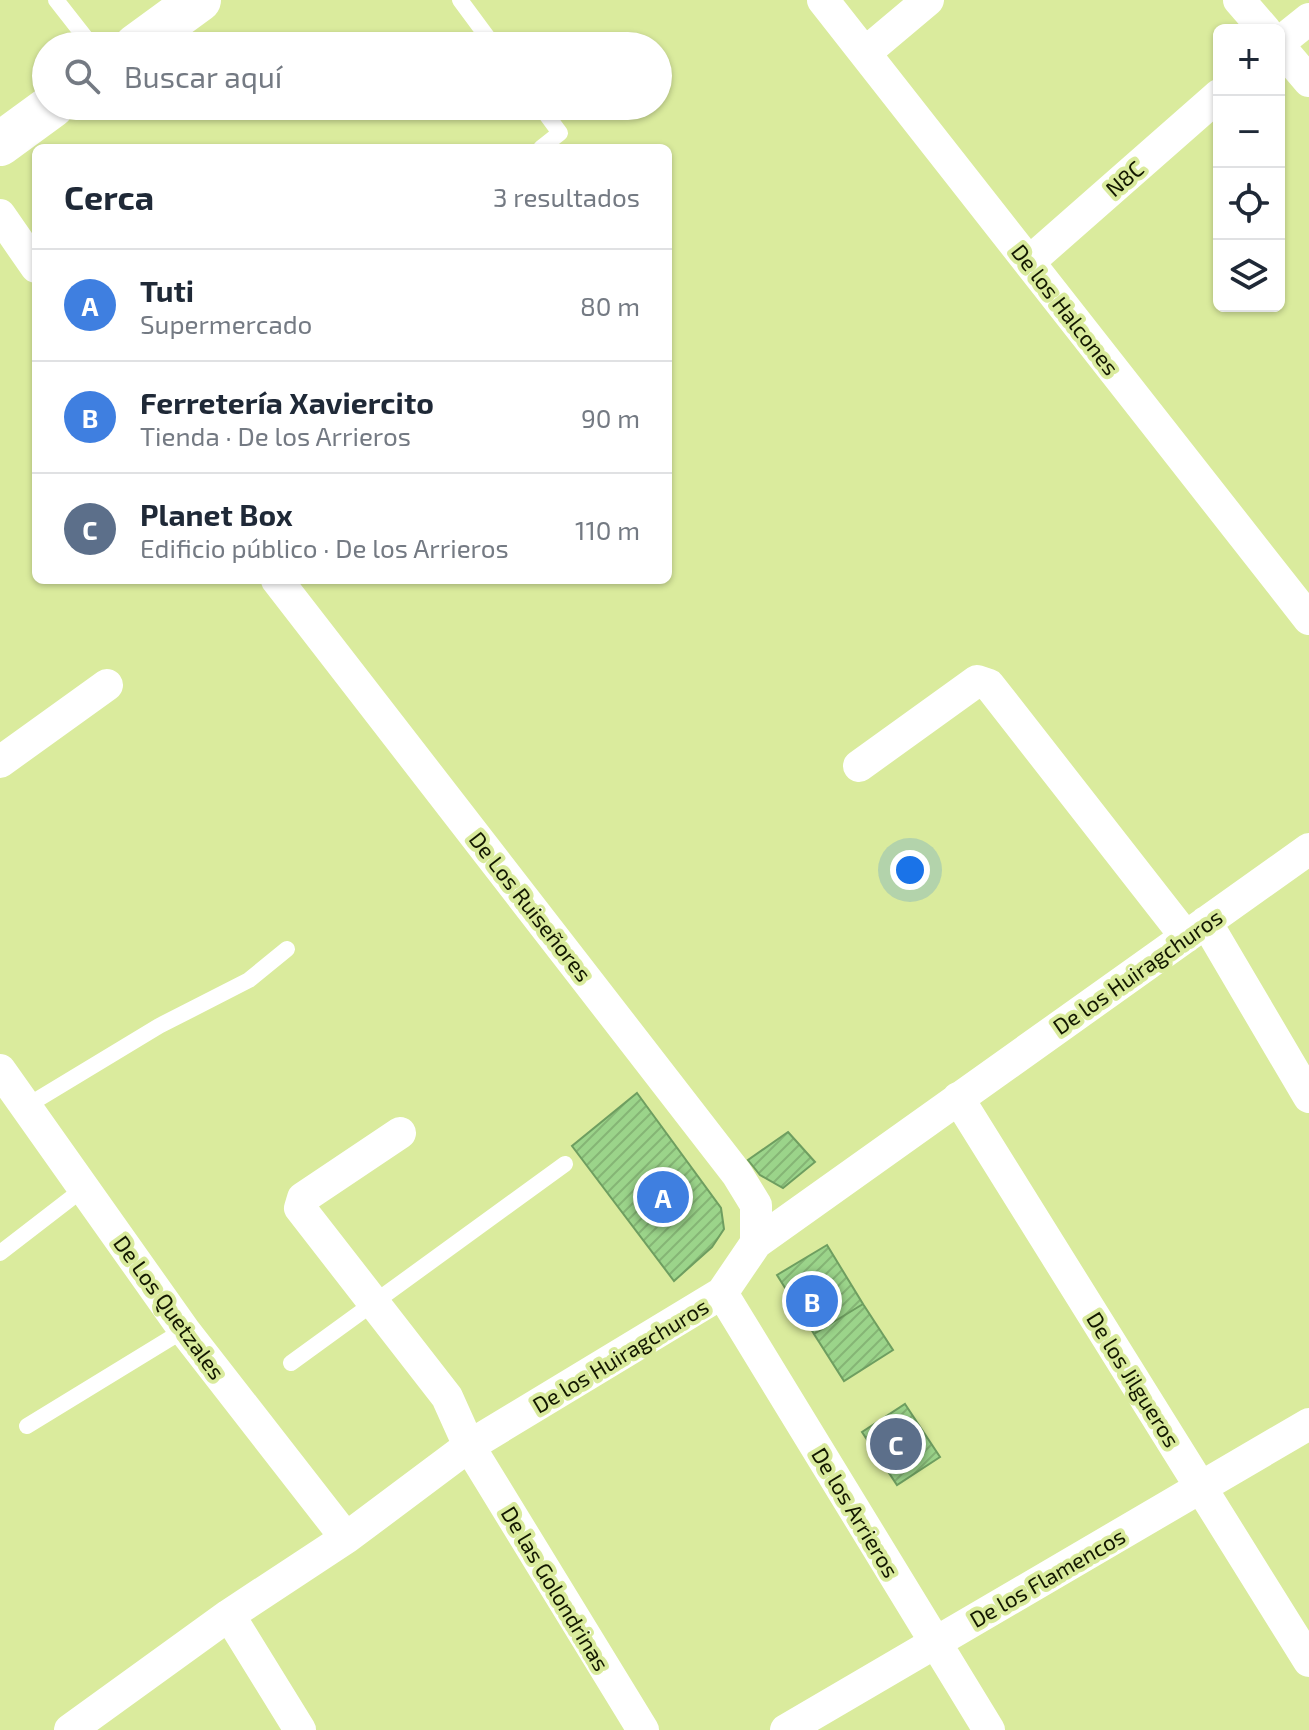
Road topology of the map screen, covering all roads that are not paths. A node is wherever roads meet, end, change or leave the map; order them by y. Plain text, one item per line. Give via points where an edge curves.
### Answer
1 (56, 0) edge
2 (199, 0) edge
3 (460, 0) edge
4 (823, 0) edge
5 (928, 0) edge
6 (1239, 0) edge
7 (1309, 19) edge
8 (1260, 24) edge
9 (81, 32) edge
10 (155, 32) edge
11 (484, 32) edge
12 (1285, 40) edge
13 (1285, 52) edge
14 (865, 53) junction
15 (1309, 81) edge
16 (1218, 96) edge
17 (33, 120) edge
18 (550, 120) edge
19 (0, 144) edge
20 (546, 144) edge
21 (0, 215) edge
22 (32, 261) edge
23 (1029, 262) junction
24 (280, 584) edge
25 (1309, 619) edge
26 (107, 685) dead end
27 (0, 762) edge
28 (859, 766) dead end
29 (1309, 849) edge
30 (1196, 930) junction
31 (287, 949) dead end
32 (0, 1070) edge
33 (1309, 1097) edge
34 (958, 1098) junction
35 (25, 1107) junction
36 (400, 1133) dead end
37 (565, 1164) dead end
38 (83, 1189) junction
39 (756, 1243) junction
40 (0, 1253) edge
41 (722, 1293) junction
42 (376, 1302) junction
43 (184, 1330) junction
44 (291, 1363) dead end
45 (1309, 1424) edge
46 (27, 1426) dead end
47 (469, 1446) junction
48 (1201, 1488) junction
49 (346, 1538) junction
50 (229, 1615) junction
51 (936, 1643) junction
52 (1309, 1661) edge
53 (70, 1730) edge
54 (300, 1730) edge
55 (643, 1730) edge
56 (786, 1730) edge
57 (989, 1730) edge

1 - 9 lane
2 - 10 street
3 - 11 lane
4 - 14 street, De los Halcones
5 - 14 street
6 - 8 street
7 - 12 street
13 - 15 street
14 - 23 street, De los Halcones
16 - 23 street, N8C
17 - 19 street
18 - 20 lane via 560,133
21 - 22 street
23 - 25 street, De los Halcones
24 - 39 street, De Los Ruiseñores via 737,1174 756,1205
26 - 27 street
28 - 30 street via 977,681 989,685
29 - 30 street, De los Huiragchuros
30 - 33 street
30 - 34 street, De los Huiragchuros
31 - 35 lane via 249,980 159,1026
32 - 35 street, De Los Quetzales
34 - 39 street, De los Huiragchuros
34 - 48 street, De los Jilgueros
35 - 38 street, De Los Quetzales
36 - 42 street, De las Golondrinas via 300,1202
37 - 42 lane
38 - 40 lane
38 - 43 street, De Los Quetzales
39 - 41 street, De los Huiragchuros
41 - 47 street, De los Huiragchuros
41 - 51 street, De los Arrieros
42 - 44 lane
42 - 47 street, De las Golondrinas via 447,1397
43 - 46 lane
43 - 49 street, De Los Quetzales
45 - 48 street, De los Flamencos
47 - 49 street, De los Huiragchuros
47 - 55 street, De las Golondrinas
48 - 51 street, De los Flamencos
48 - 52 street, De los Jilgueros
49 - 50 street, De los Huiragchuros
50 - 53 street, De los Huiragchuros
50 - 54 street
51 - 56 street, De los Flamencos
51 - 57 street, De los Arrieros

